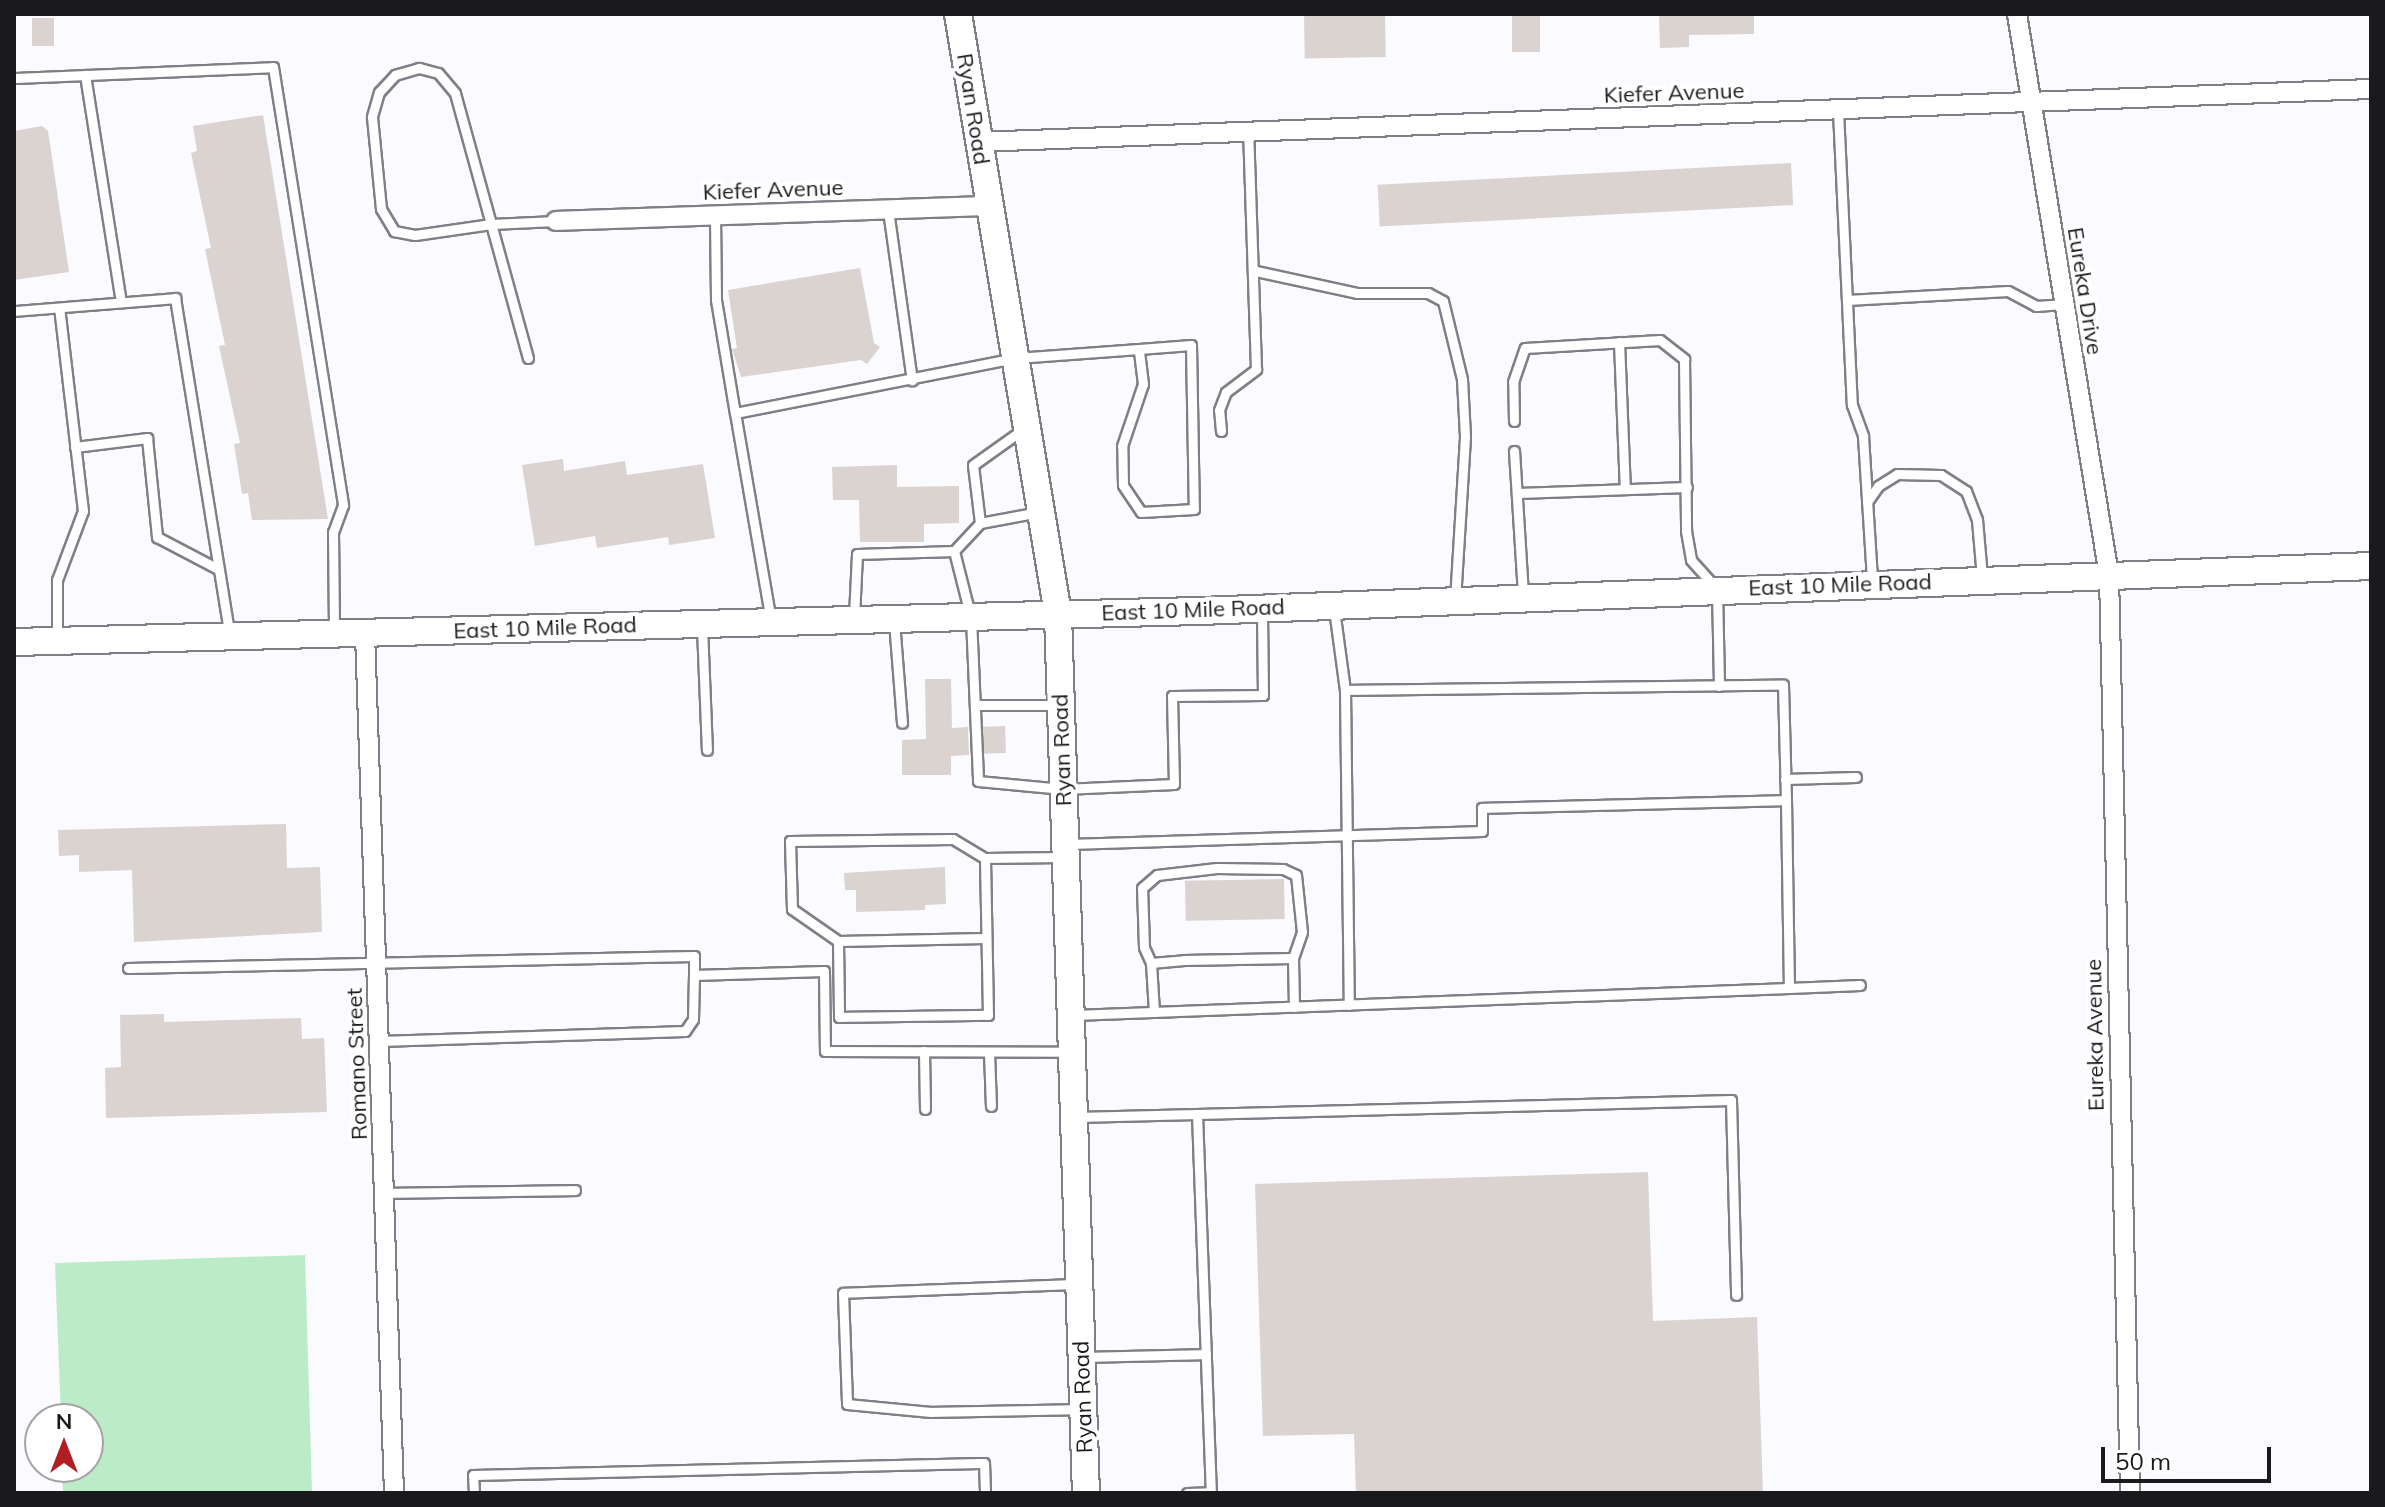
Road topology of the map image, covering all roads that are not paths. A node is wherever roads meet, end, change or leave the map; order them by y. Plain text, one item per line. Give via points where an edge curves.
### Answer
1 (958, 14) edge
2 (2017, 14) edge
3 (85, 75) junction
4 (14, 78) edge
5 (2371, 89) edge
6 (2031, 104) junction
7 (1838, 111) junction
8 (1248, 132) junction
9 (978, 142) junction
10 (991, 206) junction
11 (888, 210) junction
12 (715, 216) junction
13 (556, 221) joint
14 (491, 224) junction
15 (1256, 271) junction
16 (1847, 300) junction
17 (121, 302) junction
18 (2063, 304) junction
19 (59, 308) junction
20 (14, 311) edge
21 (1619, 342) junction
22 (1139, 349) junction
23 (528, 358) dead end
24 (1016, 358) junction
25 (912, 380) junction
26 (735, 413) junction
27 (1514, 421) dead end
28 (1027, 427) junction
29 (1221, 431) dead end
30 (75, 447) junction
31 (1514, 451) dead end
32 (1687, 487) junction
33 (1625, 489) junction
34 (1518, 493) junction
35 (1867, 502) junction
36 (1041, 512) junction
37 (980, 523) junction
38 (954, 551) junction
39 (2371, 566) edge
40 (218, 569) junction
41 (2109, 575) junction
42 (1982, 580) junction
43 (1872, 584) junction
44 (1717, 589) junction
45 (1523, 597) junction
46 (1455, 600) junction
47 (1333, 605) junction
48 (1262, 609) junction
49 (1058, 614) junction
50 (971, 618) junction
51 (894, 621) junction
52 (854, 622) junction
53 (701, 623) junction
54 (772, 625) junction
55 (334, 633) junction
56 (365, 633) junction
57 (230, 637) junction
58 (57, 641) junction
59 (14, 642) edge
60 (1719, 686) junction
61 (1345, 690) junction
62 (975, 705) junction
63 (1061, 705) junction
64 (902, 723) dead end
65 (707, 750) dead end
66 (1856, 777) dead end
67 (1785, 779) junction
68 (1063, 789) junction
69 (1786, 800) junction
70 (1347, 834) junction
71 (1065, 851) junction
72 (985, 858) junction
73 (985, 938) junction
74 (838, 941) junction
75 (1293, 958) junction
76 (1151, 963) junction
77 (378, 966) junction
78 (128, 968) dead end
79 (694, 975) junction
80 (1860, 985) dead end
81 (1789, 988) junction
82 (1349, 1005) junction
83 (1294, 1007) junction
84 (1154, 1012) junction
85 (1070, 1015) junction
86 (380, 1041) junction
87 (924, 1051) junction
88 (989, 1052) junction
89 (1072, 1052) junction
90 (991, 1106) dead end
91 (925, 1109) dead end
92 (1197, 1114) junction
93 (1074, 1117) junction
94 (575, 1190) dead end
95 (385, 1193) junction
96 (1079, 1284) junction
97 (1736, 1295) dead end
98 (1206, 1354) junction
99 (1082, 1357) junction
100 (1084, 1409) junction
101 (1211, 1492) edge
102 (394, 1493) edge
103 (474, 1493) edge
104 (985, 1493) edge
105 (1086, 1493) edge
106 (1187, 1493) edge
107 (2130, 1493) edge

1 - 9 main road, Ryan Road
2 - 6 street, Eureka Drive
3 - 4 lane
3 - 17 lane
3 - 55 lane via 273,67 343,505 333,532
5 - 6 street, Kiefer Avenue
6 - 7 street, Kiefer Avenue
6 - 18 street, Eureka Drive
7 - 8 street, Kiefer Avenue
7 - 16 lane
8 - 9 street, Kiefer Avenue
8 - 15 lane
9 - 10 main road, Ryan Road
10 - 11 street, Kiefer Avenue
10 - 24 main road, Ryan Road
11 - 12 street, Kiefer Avenue
11 - 25 lane
12 - 13 street, Kiefer Avenue
12 - 26 lane via 716,300
13 - 14 lane
14 - 14 lane via 455,93 438,73 419,68 395,75 379,92 372,117 381,209 394,231 415,235
14 - 23 lane
15 - 29 lane via 1256,369 1226,392 1219,410
15 - 46 lane via 1357,293 1428,293 1443,301 1462,379 1465,437
16 - 18 lane via 2008,291 2036,306
16 - 35 lane via 1852,405 1863,436
17 - 19 lane
17 - 40 lane via 175,298
18 - 41 street, Eureka Drive
19 - 20 lane
19 - 30 lane
21 - 27 lane via 1525,348 1513,382
21 - 32 lane via 1660,340 1684,359
21 - 33 lane
22 - 22 lane via 1191,345 1194,509 1141,512 1123,485 1122,446 1143,384
22 - 24 lane
24 - 25 lane
24 - 28 main road, Ryan Road
25 - 26 lane
26 - 54 lane
28 - 36 main road, Ryan Road
28 - 37 lane via 973,465
30 - 40 lane via 147,438 157,537
30 - 58 lane via 83,511 57,580
31 - 34 lane
32 - 33 lane
32 - 44 lane via 1691,560
33 - 34 lane
34 - 45 lane
35 - 42 lane via 1878,486 1908,473 1941,475 1966,491 1977,520
35 - 43 lane
36 - 37 lane
36 - 49 main road, Ryan Road
37 - 38 lane
38 - 50 lane
38 - 52 lane via 857,554
39 - 41 main road, East 10 Mile Road
40 - 57 lane
41 - 42 main road, East 10 Mile Road
41 - 107 street, Eureka Avenue
42 - 43 main road, East 10 Mile Road
43 - 44 main road, East 10 Mile Road
44 - 45 main road, East 10 Mile Road
44 - 60 lane
45 - 46 main road, East 10 Mile Road
46 - 47 main road, East 10 Mile Road
47 - 48 main road, East 10 Mile Road
47 - 61 lane
48 - 49 main road, East 10 Mile Road
48 - 68 lane via 1263,695 1172,696 1174,784
49 - 50 main road, East 10 Mile Road
49 - 63 main road, Ryan Road
50 - 51 main road, East 10 Mile Road
50 - 62 lane
51 - 52 main road, East 10 Mile Road
51 - 64 lane
52 - 54 main road, East 10 Mile Road
53 - 54 main road, East 10 Mile Road
53 - 56 main road, East 10 Mile Road
53 - 65 lane
55 - 56 main road, East 10 Mile Road
55 - 57 main road, East 10 Mile Road
56 - 77 street, Romano Street
57 - 58 main road, East 10 Mile Road
58 - 59 main road, East 10 Mile Road
60 - 61 lane
60 - 67 lane via 1783,685
61 - 70 lane
62 - 63 lane
62 - 68 lane via 978,781
63 - 68 main road, Ryan Road
66 - 67 lane
67 - 69 lane
68 - 71 main road, Ryan Road
69 - 70 lane via 1482,808 1482,831
69 - 81 lane
70 - 71 lane
70 - 82 lane
71 - 72 lane
71 - 85 main road, Ryan Road
72 - 73 lane
72 - 74 lane via 953,839 790,841 792,909
73 - 74 lane
73 - 74 lane via 988,1015 839,1017
75 - 76 lane
75 - 76 lane via 1302,932 1296,875 1283,869 1217,868 1157,875 1142,888 1144,947
75 - 83 lane
76 - 84 lane
77 - 78 lane
77 - 79 lane via 694,956
77 - 86 street, Romano Street
79 - 86 lane via 693,1019 685,1031
79 - 87 lane via 824,971 825,1051
80 - 81 lane
81 - 82 lane
82 - 83 lane
83 - 84 lane
84 - 85 lane
85 - 89 main road, Ryan Road
86 - 95 street, Romano Street
87 - 88 lane
87 - 91 lane
88 - 89 lane
88 - 90 lane
89 - 93 main road, Ryan Road
92 - 93 lane
92 - 97 lane via 1731,1100
92 - 98 lane
93 - 96 main road, Ryan Road
94 - 95 lane
95 - 102 street, Romano Street
96 - 99 main road, Ryan Road
96 - 100 lane via 843,1293 847,1404 931,1412
98 - 99 lane
98 - 101 lane
99 - 100 main road, Ryan Road
100 - 105 main road, Ryan Road
101 - 106 lane
103 - 104 lane via 473,1475 984,1463

